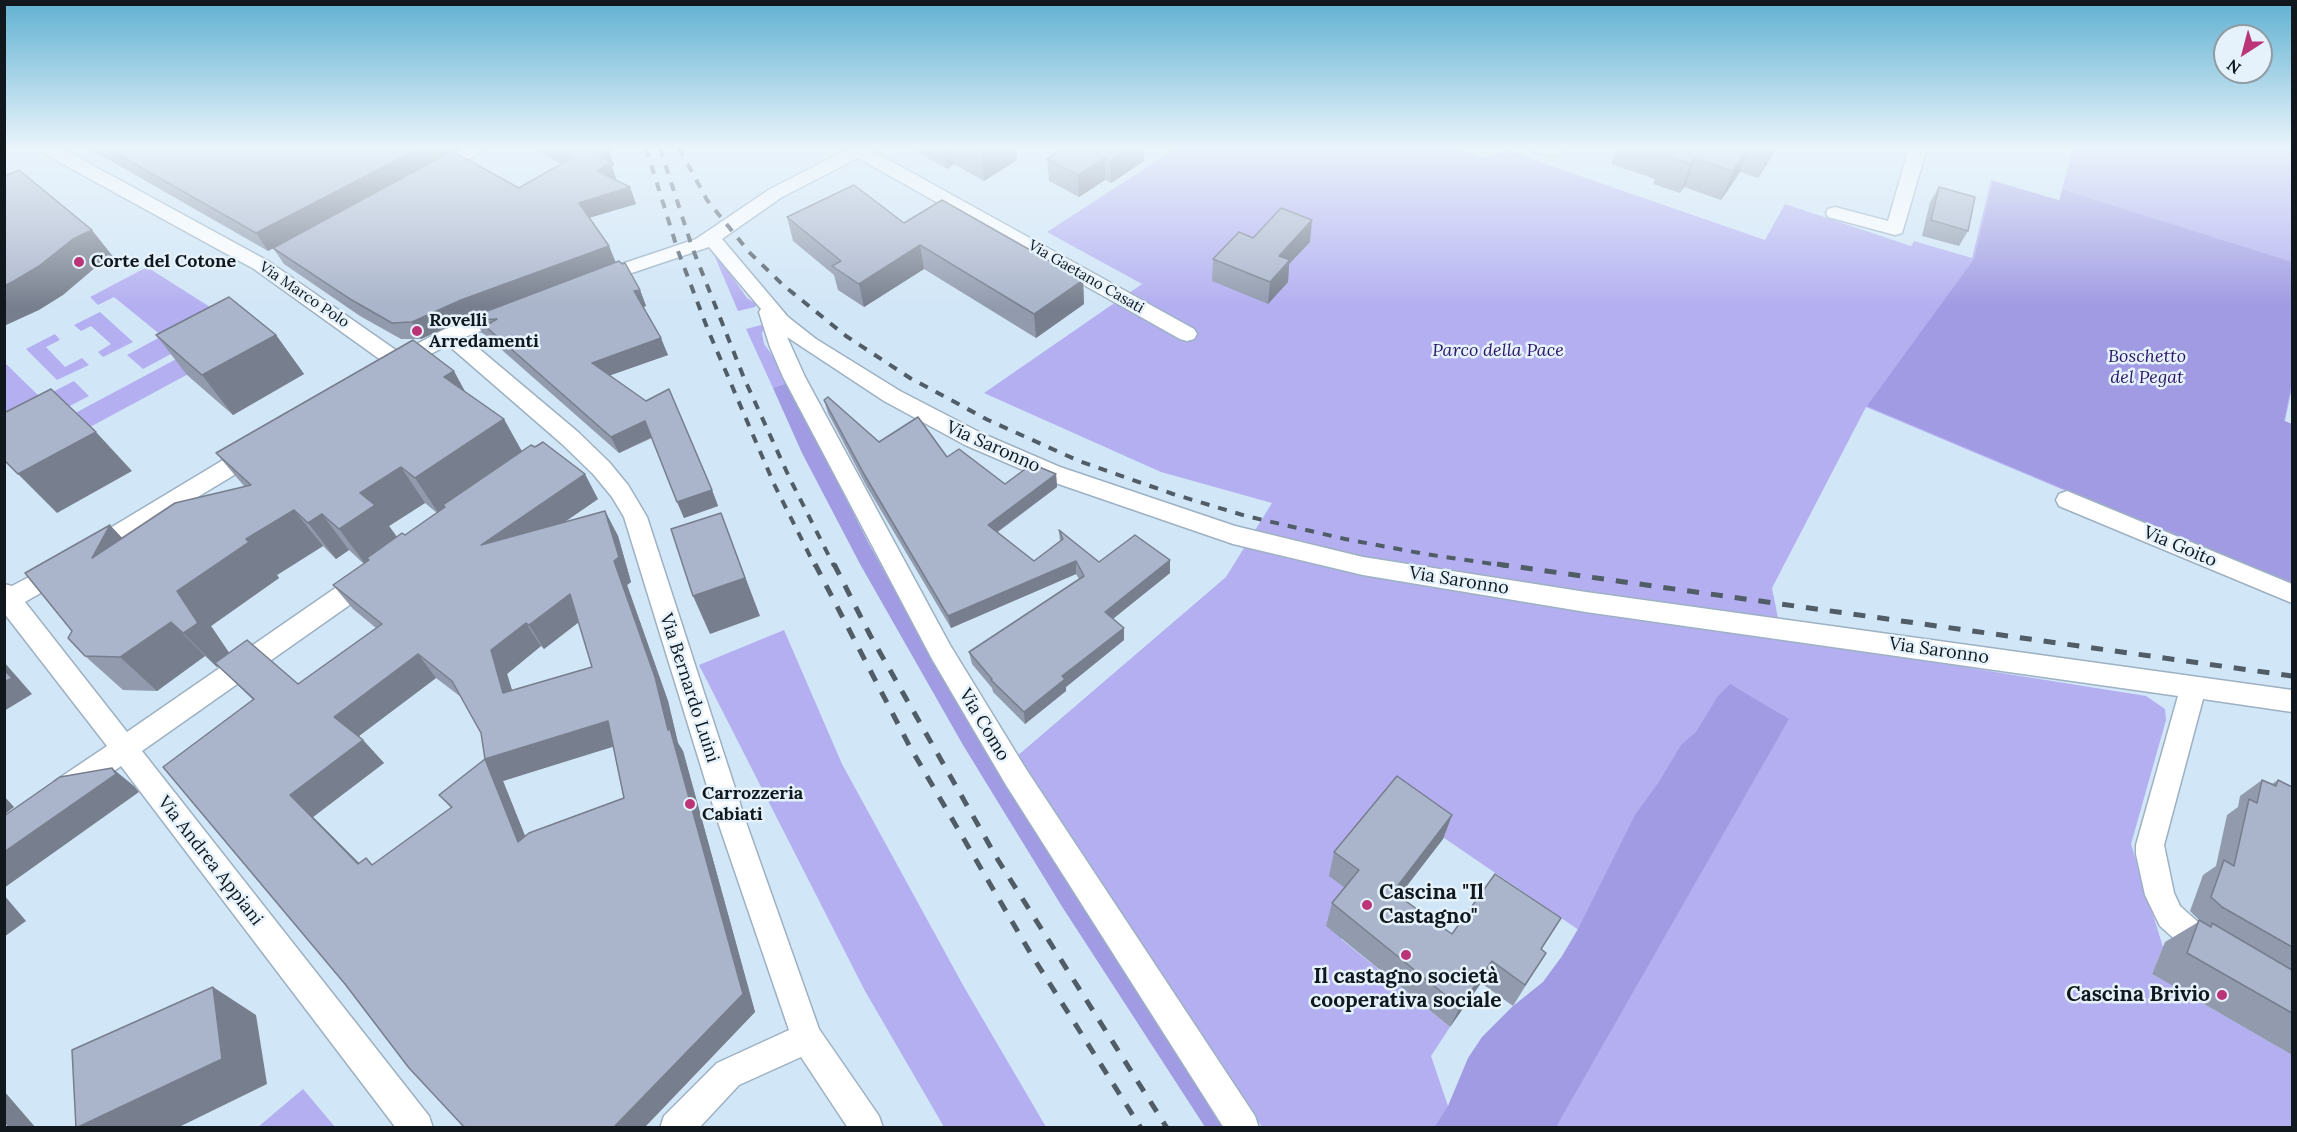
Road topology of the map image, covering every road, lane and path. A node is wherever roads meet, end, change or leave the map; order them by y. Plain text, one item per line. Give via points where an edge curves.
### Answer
1 (144, 201) edge
2 (764, 201) edge
3 (952, 201) edge
4 (1903, 201) edge
5 (1835, 213) dead end
6 (711, 238) junction
7 (282, 254) edge
8 (261, 265) junction
9 (577, 286) edge
10 (764, 302) junction
11 (522, 307) edge
12 (1187, 334) dead end
13 (450, 335) junction
14 (570, 438) junction
15 (273, 440) edge
16 (548, 453) edge
17 (2067, 500) dead end
18 (384, 567) edge
19 (2292, 594) edge
20 (6, 599) edge
21 (2193, 687) junction
22 (2292, 701) edge
23 (123, 750) junction
24 (50, 801) edge
25 (2230, 959) edge
26 (807, 1038) junction
27 (417, 1128) edge
28 (676, 1128) edge
29 (867, 1128) edge
30 (1244, 1128) edge

1 - 8 street, Via Marco Polo
2 - 6 street
3 - 12 street, Via Gaetano Casati
4 - 5 street via 1895,229
6 - 9 street
6 - 10 street, Via Saronno
7 - 8 street
8 - 13 street, Via Marco Polo via 390,367
10 - 21 street, Via Saronno via 781,322 809,344 892,396 973,439 1096,489 1272,546 1364,566 1586,602
10 - 30 street, Via Como via 794,377 941,652 1016,777
11 - 13 street
13 - 14 street, Via Bernardo Luini
14 - 16 street
14 - 26 street, Via Bernardo Luini via 621,491 635,517 733,825
15 - 20 street
17 - 19 street, Via Goito
18 - 23 street
20 - 23 street, Via Andrea Appiani
21 - 22 street, Via Saronno
21 - 25 street via 2150,854 2160,896 2170,916
23 - 24 street
23 - 27 street, Via Andrea Appiani
26 - 28 street via 728,1074
26 - 29 street, Via Bernardo Luini

